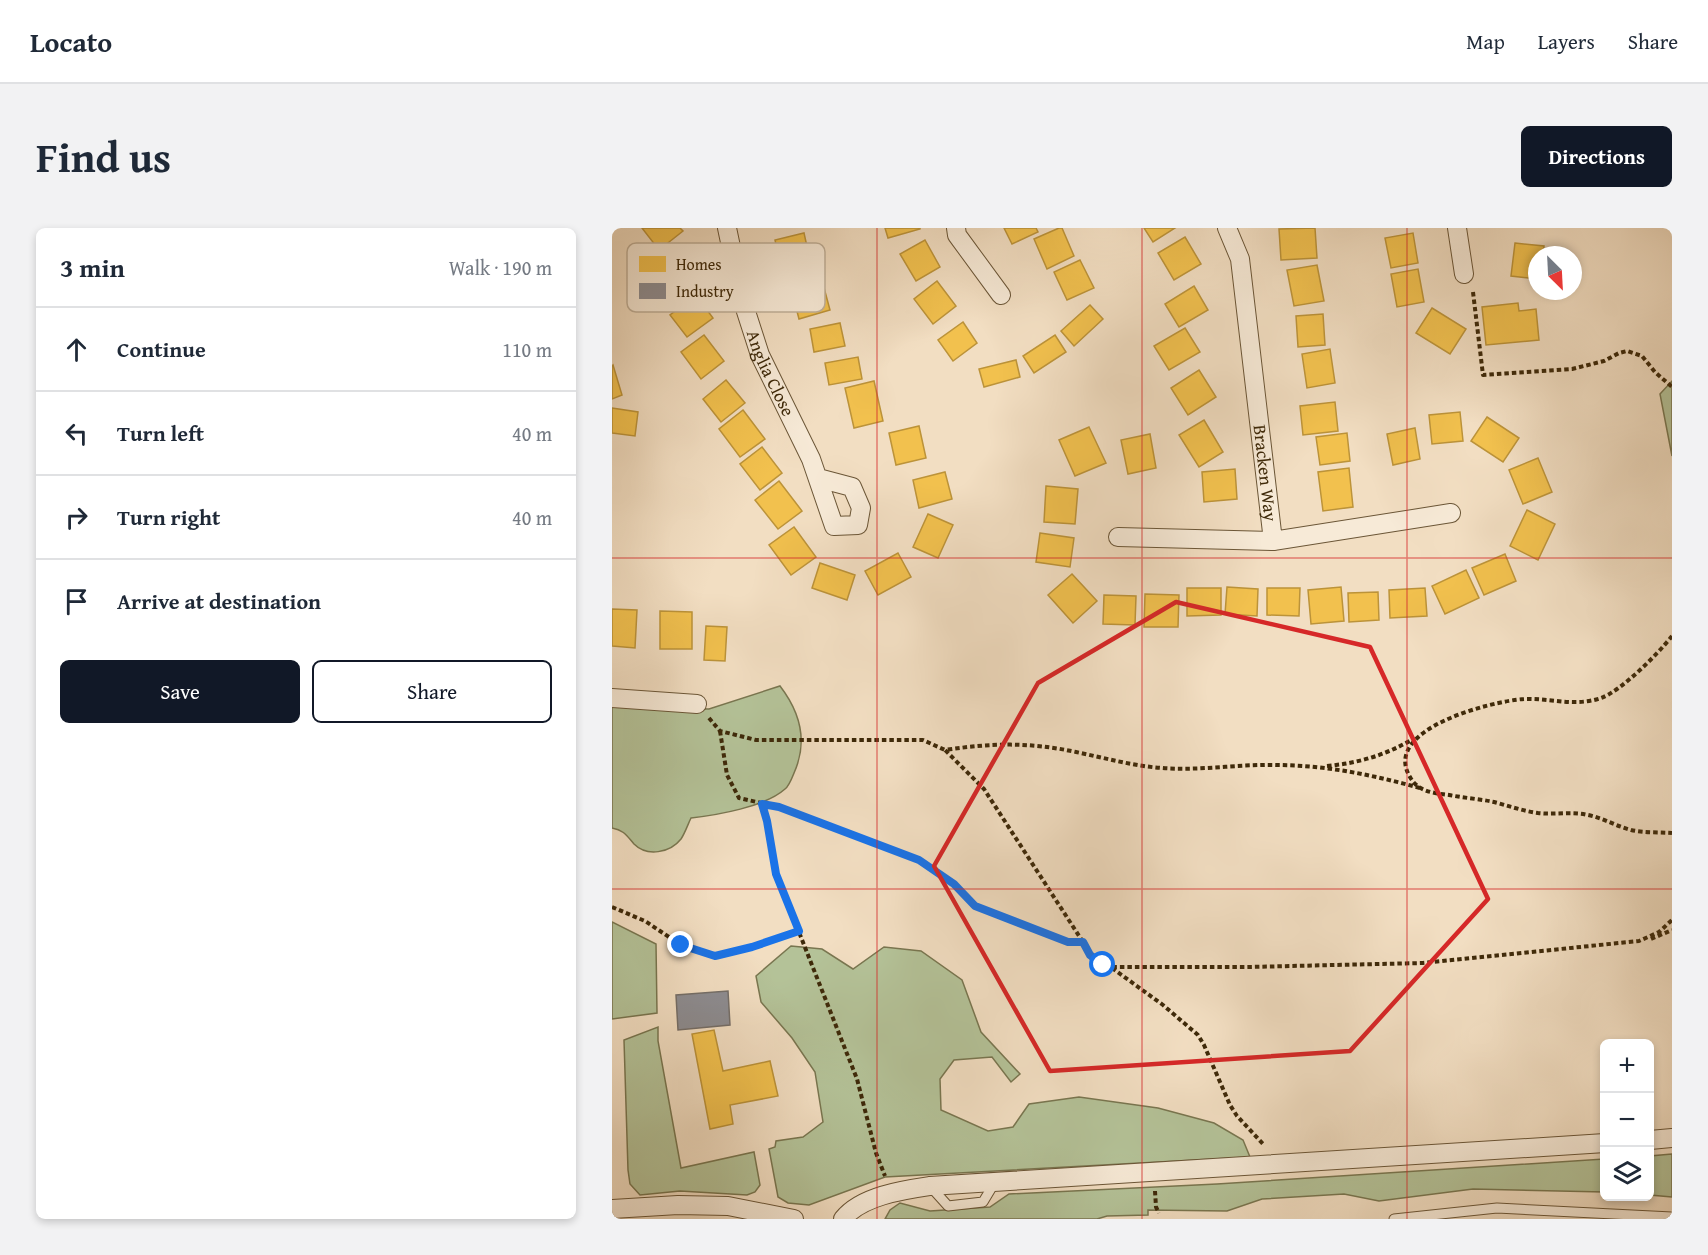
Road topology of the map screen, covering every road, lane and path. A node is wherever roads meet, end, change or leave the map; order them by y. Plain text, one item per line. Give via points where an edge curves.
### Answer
1 (728, 228) edge
2 (956, 228) edge
3 (1227, 228) edge
4 (1457, 228) edge
5 (731, 243) edge
6 (1464, 274) joint
7 (1001, 295) dead end
8 (746, 312) edge
9 (1672, 387) edge
10 (818, 478) dead end
11 (1451, 513) dead end
12 (1118, 537) dead end
13 (1273, 541) junction
14 (1672, 636) edge
15 (612, 698) edge
16 (697, 704) joint
17 (720, 731) junction
18 (1416, 737) junction
19 (945, 750) junction
20 (1306, 766) junction
21 (1420, 788) junction
22 (762, 804) junction
23 (1672, 833) edge
24 (612, 907) edge
25 (1672, 920) edge
26 (1672, 930) edge
27 (799, 931) junction
28 (1639, 941) junction
29 (1083, 942) junction
30 (1111, 967) junction
31 (1672, 1138) edge
32 (1654, 1140) edge
33 (1600, 1143) edge
34 (1289, 1164) junction
35 (891, 1193) junction
36 (612, 1209) edge
37 (1672, 1217) edge
38 (794, 1219) edge
39 (843, 1219) edge
40 (1394, 1219) edge

1 - 5 street, Anglia Close
2 - 7 street via 957,235
3 - 13 street, Bracken Way via 1240,259
4 - 6 street
6 - 9 path via 1472,289 1483,375 1572,369 1627,351 1642,356
8 - 10 street, Anglia Close via 760,356
11 - 13 street, Bracken Way
12 - 13 street
14 - 18 path via 1621,687 1603,697 1579,703 1524,699 1497,704 1443,722
15 - 16 street
16 - 17 path
17 - 19 path via 756,740 923,740
17 - 22 path via 727,775 740,798
18 - 20 path via 1363,761
18 - 21 path via 1408,748 1405,764
19 - 20 path via 1012,744 1160,768
19 - 29 path via 984,789
20 - 21 path via 1354,772
21 - 23 path via 1542,814 1586,814 1635,831
22 - 27 path via 776,874
22 - 29 path via 919,860 954,884 975,906 1068,942
24 - 27 path via 645,921 681,945 715,956
25 - 28 path via 1659,932
26 - 28 path
27 - 35 path via 857,1079
28 - 30 path via 1424,963
29 - 30 path via 1096,961
30 - 34 path via 1198,1035 1237,1116 1258,1140
31 - 32 street
33 - 34 street
34 - 35 street via 930,1186
35 - 39 street via 849,1211
36 - 38 street via 728,1206
37 - 40 lane via 1497,1208

